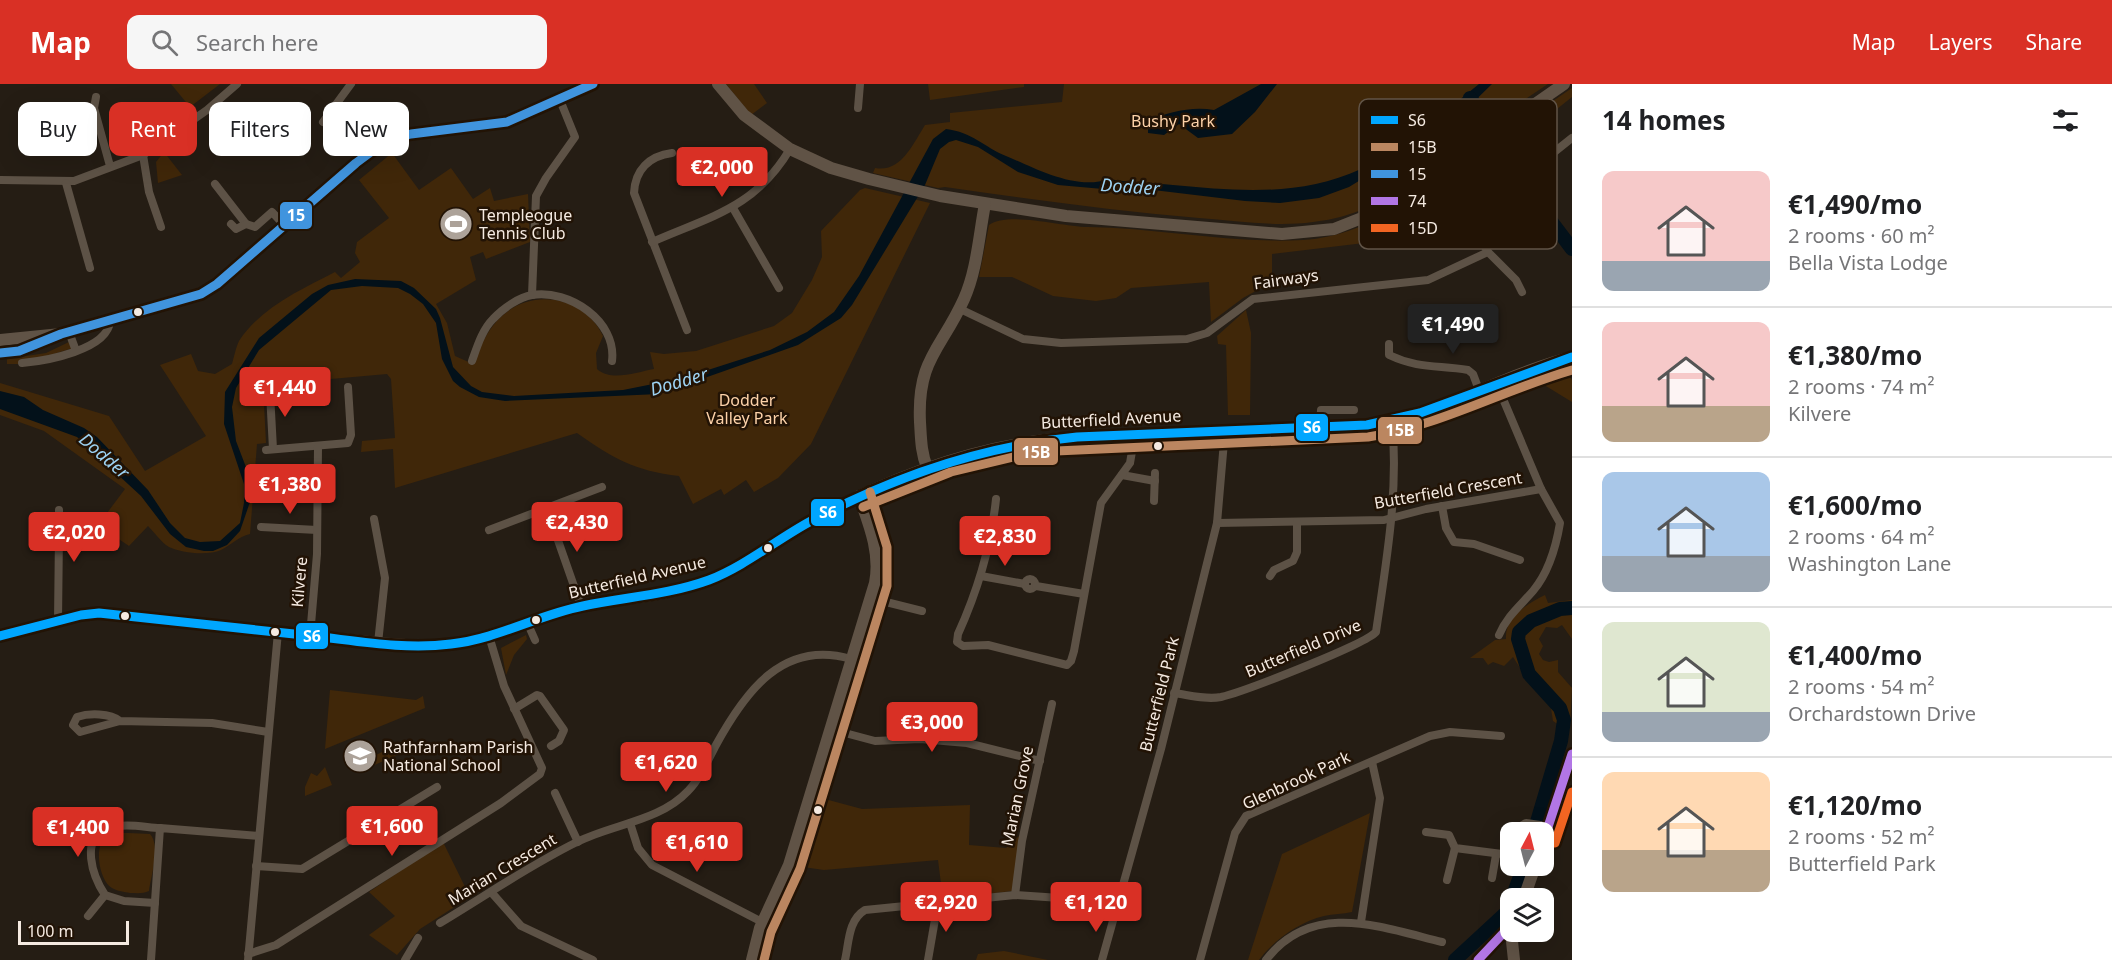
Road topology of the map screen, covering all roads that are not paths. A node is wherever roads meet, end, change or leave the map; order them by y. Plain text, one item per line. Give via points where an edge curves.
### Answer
1 (237, 84) edge
2 (351, 84) edge
3 (593, 84) edge
4 (718, 84) edge
5 (861, 84) edge
6 (1564, 84) edge
7 (96, 97) dead end
8 (1543, 99) edge
9 (560, 100) junction
10 (338, 102) edge
11 (858, 108) dead end
12 (197, 117) edge
13 (1572, 138) edge
14 (790, 149) junction
15 (1557, 150) edge
16 (672, 153) dead end
17 (140, 156) edge
18 (143, 156) edge
19 (110, 166) junction
20 (0, 180) edge
21 (66, 183) junction
22 (215, 184) dead end
23 (984, 204) junction
24 (733, 208) junction
25 (1359, 220) edge
26 (231, 224) dead end
27 (246, 224) junction
28 (285, 226) junction
29 (161, 227) dead end
30 (652, 242) junction
31 (1486, 249) edge
32 (1488, 252) junction
33 (90, 268) dead end
34 (779, 288) dead end
35 (1522, 292) dead end
36 (532, 295) junction
37 (958, 308) junction
38 (110, 321) junction
39 (687, 330) dead end
40 (65, 333) junction
41 (0, 340) edge
42 (1389, 344) dead end
43 (76, 351) junction
44 (0, 353) edge
45 (1572, 357) edge
46 (472, 360) dead end
47 (612, 361) dead end
48 (22, 363) dead end
49 (348, 387) dead end
50 (1498, 387) dead end
51 (1479, 390) junction
52 (270, 393) dead end
53 (1354, 410) dead end
54 (1392, 422) junction
55 (1320, 427) junction
56 (1225, 430) junction
57 (1134, 434) junction
58 (318, 447) junction
59 (927, 467) junction
60 (1122, 475) junction
61 (602, 487) dead end
62 (1541, 489) junction
63 (859, 496) junction
64 (996, 499) dead end
65 (1154, 501) dead end
66 (1442, 506) junction
67 (547, 508) junction
68 (59, 510) dead end
69 (374, 519) dead end
70 (1391, 519) junction
71 (1297, 522) junction
72 (1217, 523) junction
73 (261, 527) dead end
74 (111, 528) dead end
75 (317, 530) junction
76 (489, 530) dead end
77 (59, 533) junction
78 (1520, 560) dead end
79 (981, 576) junction
80 (1270, 576) dead end
81 (1084, 594) junction
82 (870, 598) junction
83 (581, 606) junction
84 (922, 611) dead end
85 (58, 621) junction
86 (527, 622) junction
87 (278, 632) junction
88 (1499, 635) dead end
89 (0, 636) edge
90 (310, 636) junction
91 (489, 636) junction
92 (535, 640) dead end
93 (378, 643) junction
94 (851, 659) junction
95 (1174, 693) junction
96 (1052, 704) dead end
97 (513, 709) junction
98 (120, 722) junction
99 (830, 729) junction
100 (268, 732) junction
101 (1501, 736) dead end
102 (551, 746) dead end
103 (1572, 754) edge
104 (1040, 761) junction
105 (1372, 762) junction
106 (437, 787) dead end
107 (555, 793) dead end
108 (70, 818) dead end
109 (1541, 822) edge
110 (630, 823) junction
111 (160, 828) junction
112 (1426, 832) dead end
113 (259, 836) junction
114 (95, 837) junction
115 (578, 842) junction
116 (1455, 848) junction
117 (1496, 855) junction
118 (1500, 855) edge
119 (256, 866) junction
120 (1492, 878) dead end
121 (1447, 880) dead end
122 (492, 893) junction
123 (105, 895) junction
124 (1015, 895) junction
125 (938, 902) junction
126 (155, 903) junction
127 (1115, 912) junction
128 (88, 916) dead end
129 (762, 922) junction
130 (1361, 922) junction
131 (440, 923) dead end
132 (418, 938) dead end
133 (1500, 940) edge
134 (1442, 942) dead end
135 (248, 957) edge
136 (151, 960) edge
137 (405, 960) edge
138 (593, 960) edge
139 (752, 960) edge
140 (845, 960) edge
141 (928, 960) edge
142 (1102, 960) edge
143 (1200, 960) edge
144 (1266, 960) edge
145 (1478, 960) edge

1 - 12 street
2 - 10 street
3 - 9 main road
4 - 14 main road via 744,116
5 - 11 street
6 - 8 main road
7 - 19 street via 94,108
9 - 28 main road via 502,123 387,140
9 - 36 street via 574,137 536,196
13 - 15 street
14 - 23 main road via 831,168 898,187
14 - 24 street via 767,181
16 - 30 street via 660,155 643,166 634,182 634,193
17 - 19 street
18 - 29 street via 149,192
19 - 21 street
20 - 21 street
21 - 33 street
22 - 27 street
23 - 25 main road via 1119,222 1260,233 1318,232
23 - 37 main road via 975,261
24 - 30 street
24 - 34 street
26 - 27 street via 236,229
27 - 28 street via 255,227 272,212
28 - 38 main road via 201,294
30 - 39 street
31 - 32 street
32 - 35 street via 1516,280
32 - 37 street, Fairways via 1428,279 1253,299 1207,333 1187,339 1061,343 1023,339
36 - 46 street via 492,319
36 - 47 street via 572,301 588,310 606,333
37 - 59 main road via 930,357 919,394 921,441
38 - 40 main road
38 - 43 street via 103,334
40 - 41 main road
40 - 43 street
40 - 44 main road via 19,351
42 - 51 street via 1389,356 1402,361 1422,367 1468,370
43 - 48 street via 45,361
45 - 51 main road, Butterfield Avenue via 1532,368
49 - 58 street via 350,441
50 - 62 street
51 - 54 main road, Butterfield Avenue
52 - 58 street via 269,450
53 - 55 street via 1320,410
54 - 55 main road, Butterfield Avenue
54 - 70 street, Butterfield Drive via 1395,449
55 - 56 main road, Butterfield Avenue
56 - 57 main road, Butterfield Avenue
56 - 72 street, Butterfield Park
57 - 59 main road, Butterfield Avenue via 1032,440
57 - 60 street via 1129,462
58 - 75 street, Kilvere
59 - 63 main road, Butterfield Avenue
60 - 65 street via 1155,477
60 - 81 street via 1101,503
61 - 67 street
62 - 66 street, Butterfield Crescent
62 - 88 street via 1560,523 1557,543 1540,582 1504,623
63 - 82 main road via 878,567
63 - 83 main road, Butterfield Avenue via 706,581
64 - 79 street via 993,537
66 - 70 street, Butterfield Crescent
66 - 78 street via 1446,528 1454,542 1474,544
67 - 76 street
67 - 83 street
68 - 77 street
69 - 93 street via 385,578
70 - 71 street, Butterfield Crescent
70 - 95 street, Butterfield Drive via 1376,632 1370,638 1219,697
71 - 72 street, Butterfield Crescent
71 - 80 street via 1297,552 1293,561
72 - 95 street, Butterfield Park
73 - 75 street
74 - 77 street
75 - 90 street, Kilvere
77 - 85 street
79 - 81 street via 1025,584 1030,590 1036,586
79 - 81 street via 957,642 963,646 988,645 1062,666 1071,661
82 - 84 street
82 - 94 main road
83 - 86 main road, Butterfield Avenue
85 - 87 main road, Butterfield Avenue via 99,613
85 - 89 main road, Butterfield Avenue
86 - 91 main road, Butterfield Avenue
86 - 92 street
87 - 90 main road, Butterfield Avenue
87 - 100 street
90 - 93 main road, Butterfield Avenue
91 - 93 main road, Butterfield Avenue via 442,645
91 - 97 street
94 - 99 main road
94 - 110 street, Marian Crescent via 825,653 808,655 767,675 742,701 690,789 677,802
95 - 127 street, Butterfield Park
96 - 104 street, Marian Grove
97 - 102 street via 540,696 564,730 559,741
97 - 135 street via 542,768 540,774 388,876 276,945
98 - 98 street via 82,732 73,725 76,717 90,714
98 - 100 street via 212,723
99 - 104 street via 875,741 967,743
99 - 129 main road via 788,870
100 - 113 street
101 - 105 street, Glenbrook Park via 1450,732 1430,736
103 - 109 main road
104 - 124 street, Marian Grove
105 - 130 street via 1380,798
105 - 143 street, Glenbrook Park via 1246,816 1235,833
106 - 119 street via 302,868
107 - 115 street, Marian Crescent
108 - 114 street
110 - 115 street, Marian Crescent
110 - 129 street via 638,848 652,865
111 - 113 street
111 - 114 street via 116,826
111 - 126 street
112 - 116 street via 1449,835
113 - 119 street
114 - 123 street via 92,868
115 - 122 street, Marian Crescent
116 - 117 street
116 - 121 street
117 - 118 street
117 - 120 street
119 - 135 street
122 - 131 street, Marian Crescent
122 - 138 street via 521,926
123 - 126 street
123 - 128 street
124 - 125 street
124 - 127 street via 1060,898
125 - 140 street via 857,914
125 - 141 street
126 - 136 street
127 - 142 street, Butterfield Park
129 - 139 main road
130 - 134 street
130 - 144 street via 1330,922 1312,927 1288,939
132 - 137 street
133 - 145 main road

